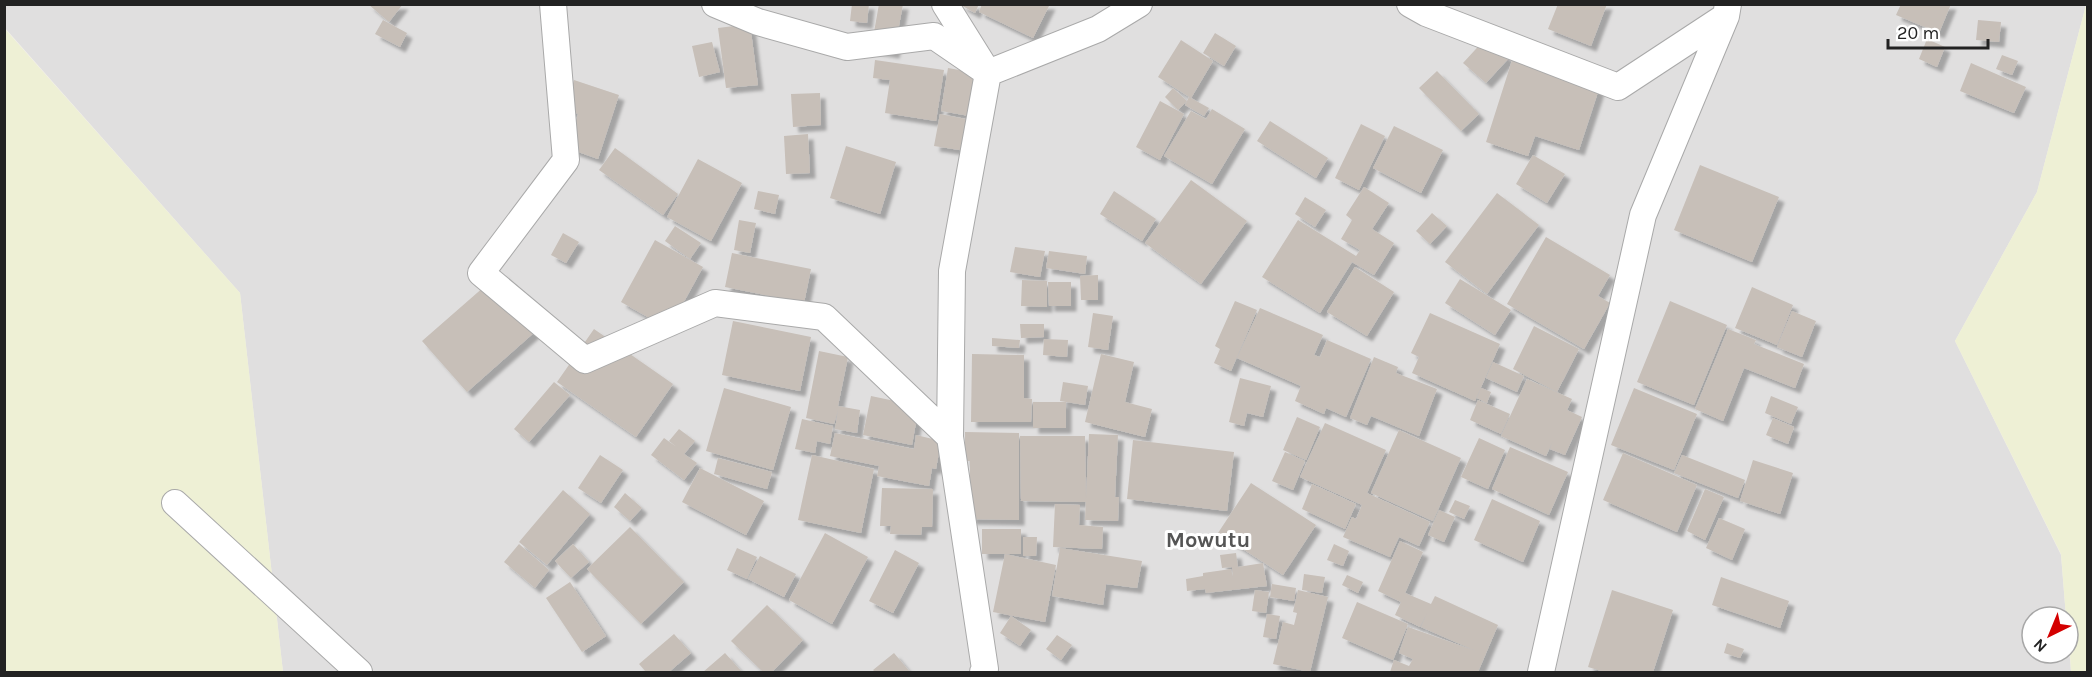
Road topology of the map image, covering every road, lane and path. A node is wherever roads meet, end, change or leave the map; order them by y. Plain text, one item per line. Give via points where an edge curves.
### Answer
1 (553, 4) edge
2 (715, 4) edge
3 (945, 4) edge
4 (1139, 4) edge
5 (1410, 4) edge
6 (1727, 10) edge
7 (988, 73) junction
8 (950, 437) junction
9 (175, 503) dead end
10 (358, 672) edge
11 (983, 672) edge
12 (1541, 672) edge

1 - 8 street via 566,160 481,273 585,360 715,303 824,317
2 - 7 street via 758,22 847,47 934,36
3 - 7 street
4 - 7 street via 1098,29
5 - 6 street via 1426,14 1618,87
6 - 12 street via 1642,215
7 - 8 street via 952,271
8 - 11 street
9 - 10 street

